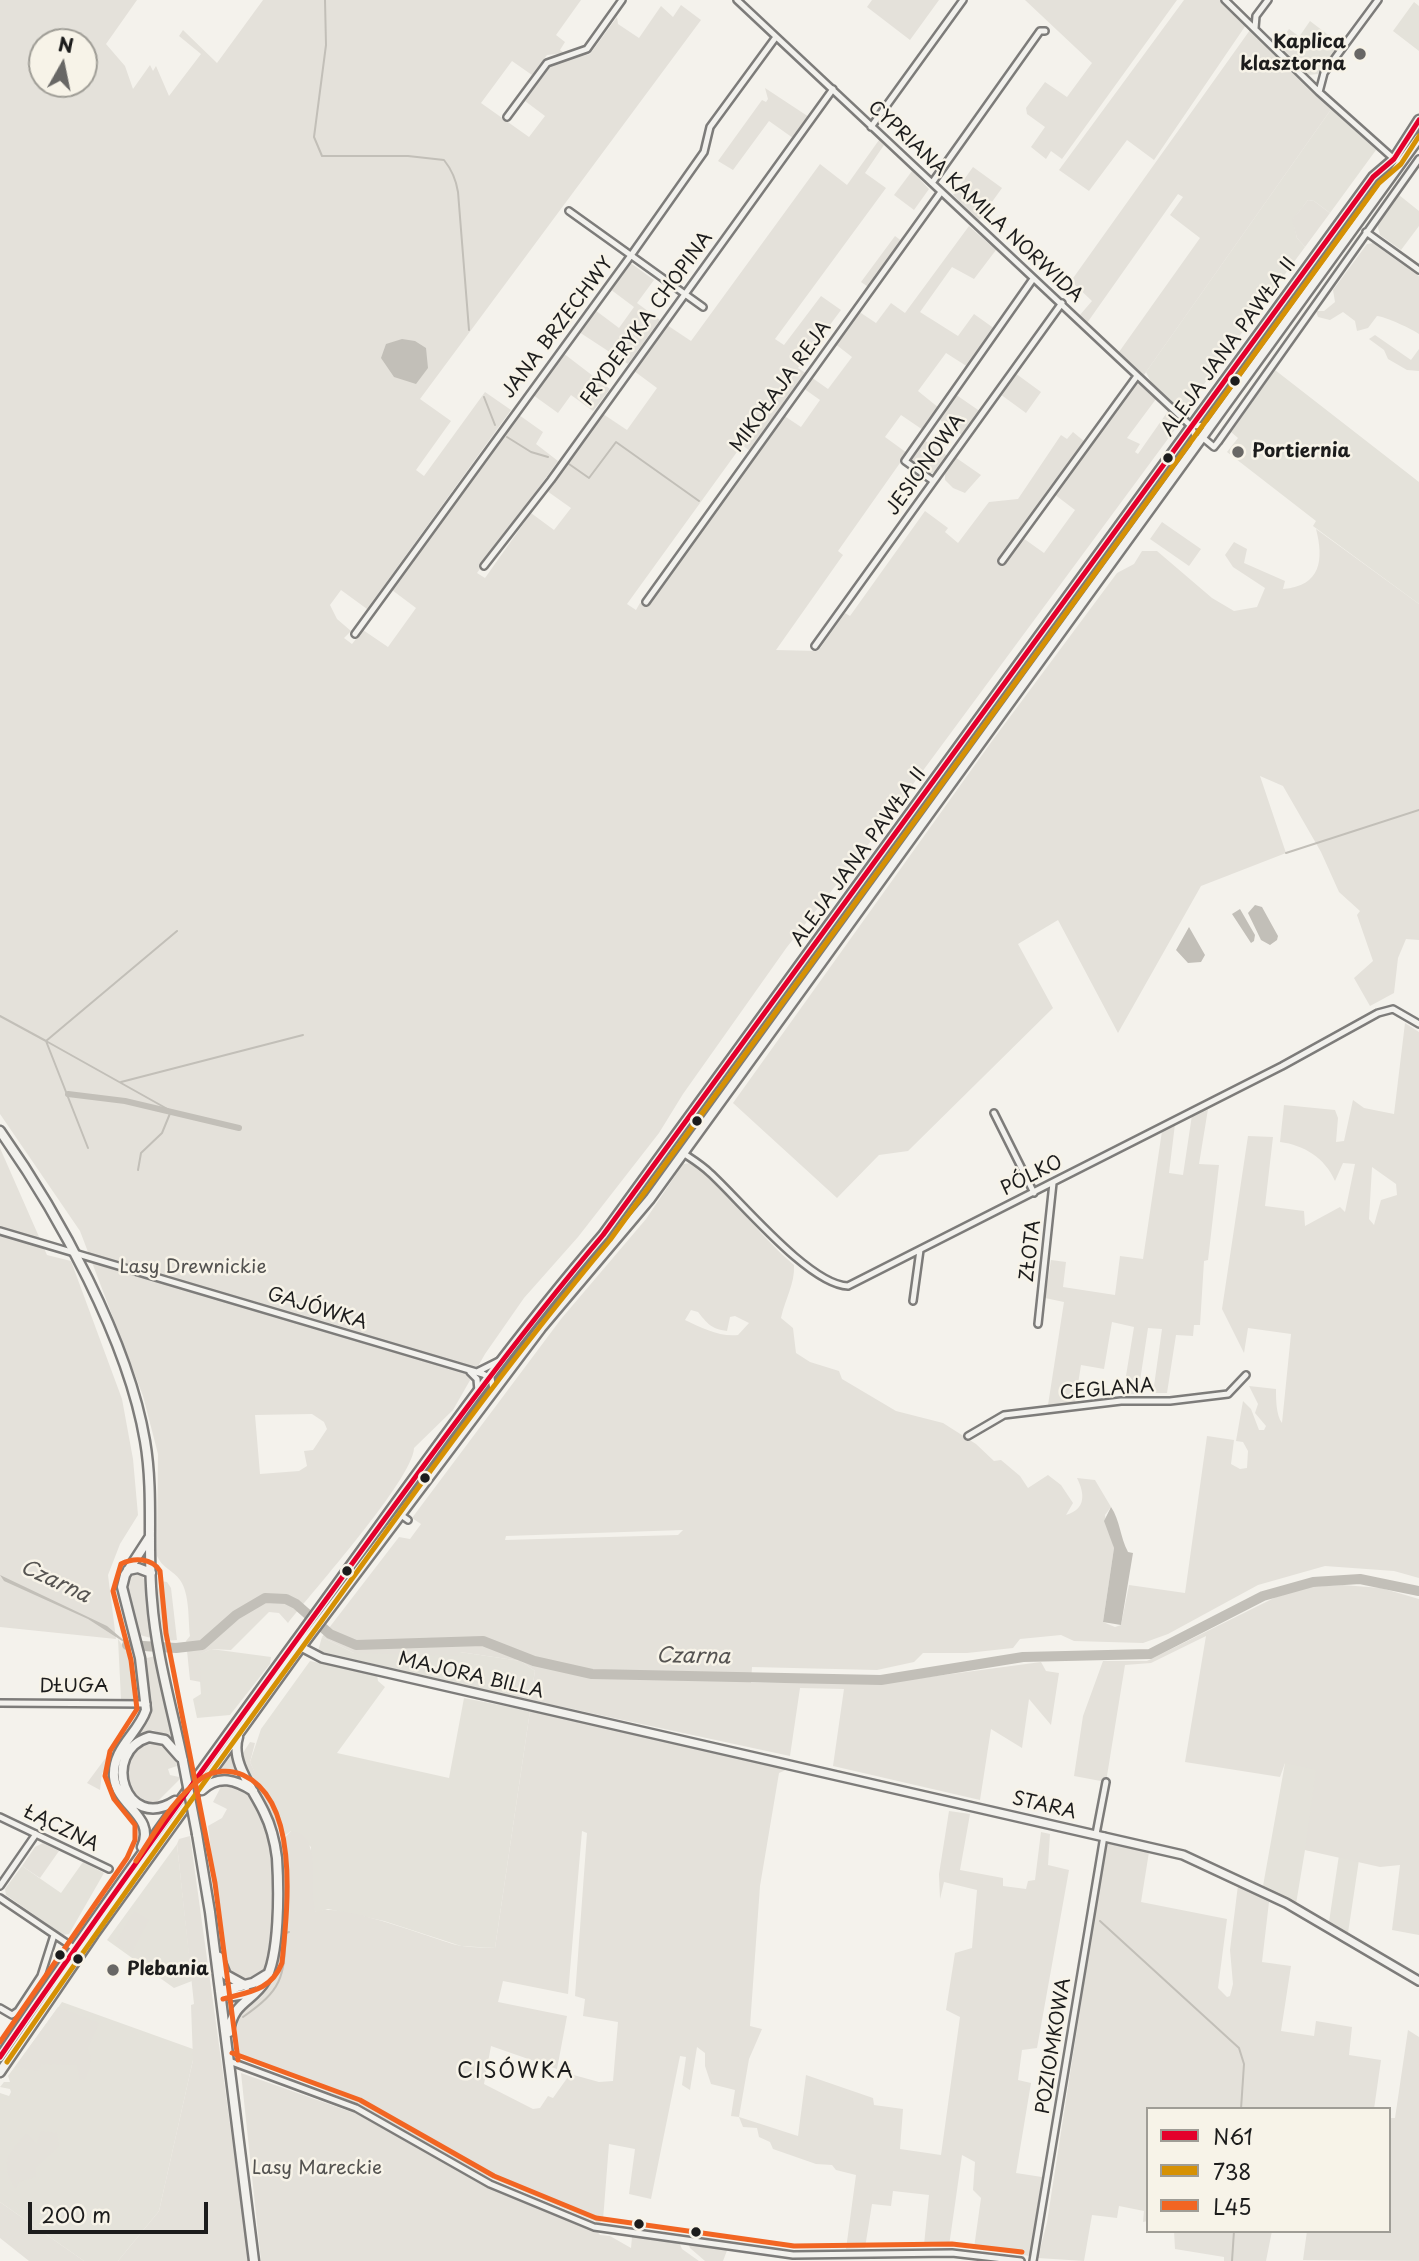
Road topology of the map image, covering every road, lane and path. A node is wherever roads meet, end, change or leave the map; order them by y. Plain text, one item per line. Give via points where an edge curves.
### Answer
1 (622, 0) edge
2 (737, 0) edge
3 (963, 0) edge
4 (1225, 0) edge
5 (1268, 0) edge
6 (1378, 0) edge
7 (1255, 29) junction
8 (1045, 31) dead end
9 (776, 37) junction
10 (833, 89) junction
11 (1319, 92) junction
12 (507, 117) dead end
13 (1419, 120) edge
14 (871, 127) junction
15 (1419, 138) edge
16 (1394, 159) junction
17 (1419, 159) edge
18 (932, 183) junction
19 (941, 192) junction
20 (569, 211) dead end
21 (1366, 232) junction
22 (632, 254) junction
23 (1419, 270) edge
24 (1033, 279) junction
25 (685, 294) junction
26 (1062, 303) junction
27 (702, 307) dead end
28 (1136, 376) junction
29 (1211, 425) junction
30 (1191, 426) junction
31 (1202, 437) junction
32 (1194, 448) junction
33 (933, 481) junction
34 (1002, 561) dead end
35 (484, 566) dead end
36 (646, 602) dead end
37 (355, 634) dead end
38 (815, 646) dead end
39 (1419, 1024) edge
40 (994, 1113) dead end
41 (0, 1131) edge
42 (683, 1153) junction
43 (1053, 1183) junction
44 (1034, 1192) junction
45 (0, 1231) edge
46 (920, 1250) junction
47 (75, 1254) junction
48 (912, 1301) dead end
49 (1038, 1324) dead end
50 (508, 1354) junction
51 (468, 1370) junction
52 (477, 1372) junction
53 (1246, 1375) dead end
54 (491, 1378) junction
55 (492, 1395) junction
56 (477, 1396) junction
57 (968, 1436) dead end
58 (151, 1534) junction
59 (128, 1570) junction
60 (151, 1573) junction
61 (323, 1611) junction
62 (311, 1628) junction
63 (301, 1647) junction
64 (0, 1703) edge
65 (147, 1704) junction
66 (636, 1730) joint
67 (240, 1731) junction
68 (183, 1761) junction
69 (1106, 1782) dead end
70 (253, 1791) junction
71 (183, 1795) junction
72 (183, 1810) junction
73 (0, 1817) edge
74 (36, 1833) junction
75 (1100, 1835) junction
76 (135, 1863) junction
77 (109, 1869) dead end
78 (0, 1886) edge
79 (0, 1898) edge
80 (54, 1935) junction
81 (214, 1945) junction
82 (74, 1948) junction
83 (269, 1973) junction
84 (1419, 1982) edge
85 (246, 1986) junction
86 (220, 1991) junction
87 (254, 1992) junction
88 (0, 2008) edge
89 (227, 2046) junction
90 (0, 2057) edge
91 (229, 2061) junction
92 (0, 2072) edge
93 (254, 2261) edge
94 (1021, 2261) edge
95 (1032, 2261) edge

1 - 12 street via 587,49 547,63
2 - 9 street, CYPRIANA KAMILA NORWIDA
3 - 14 street
4 - 7 street
5 - 7 street via 1256,16
6 - 11 street via 1324,73
7 - 11 street
8 - 18 street via 1040,31
9 - 10 street, CYPRIANA KAMILA NORWIDA
9 - 22 street, JANA BRZECHWY via 710,127 704,152
10 - 14 street, CYPRIANA KAMILA NORWIDA
10 - 25 street, FRYDERYKA CHOPINA
11 - 16 street
13 - 16 main road, ALEJA JANA PAWŁA II
14 - 18 street, CYPRIANA KAMILA NORWIDA
15 - 29 main road, ALEJA JANA PAWŁA II
16 - 30 main road, ALEJA JANA PAWŁA II via 1373,177
17 - 21 street
18 - 19 street, CYPRIANA KAMILA NORWIDA
19 - 24 street, CYPRIANA KAMILA NORWIDA
19 - 36 street, MIKOŁAJA REJA
20 - 22 street
21 - 23 street
21 - 31 street via 1214,447
22 - 25 street
22 - 37 street, JANA BRZECHWY
24 - 26 street, CYPRIANA KAMILA NORWIDA
24 - 33 street via 905,461
25 - 27 street
25 - 35 street, FRYDERYKA CHOPINA
26 - 28 street, CYPRIANA KAMILA NORWIDA
26 - 33 street, JESIONOWA
28 - 30 street, CYPRIANA KAMILA NORWIDA
28 - 34 street
29 - 30 street
29 - 31 main road, ALEJA JANA PAWŁA II
30 - 32 street
30 - 50 main road, ALEJA JANA PAWŁA II via 603,1235
31 - 32 main road, ALEJA JANA PAWŁA II
32 - 42 main road, ALEJA JANA PAWŁA II
33 - 38 street, JESIONOWA
39 - 43 street, PÓLKO via 1393,1009 1378,1013
40 - 44 street
41 - 47 main road via 34,1180
42 - 46 street, PÓLKO via 708,1171 778,1244 840,1286
42 - 55 main road, ALEJA JANA PAWŁA II
43 - 44 street, PÓLKO
43 - 49 street, ZŁOTA
44 - 46 street, PÓLKO
45 - 47 street, GAJÓWKA
46 - 48 street
47 - 51 street, GAJÓWKA
47 - 58 main road via 121,1361 143,1431
50 - 52 street
50 - 54 main road, ALEJA JANA PAWŁA II
51 - 52 street, GAJÓWKA
51 - 56 street via 479,1383
52 - 54 street, GAJÓWKA
53 - 57 street, CEGLANA via 1228,1394 1004,1415
54 - 55 street
54 - 56 main road, ALEJA JANA PAWŁA II
55 - 61 main road, ALEJA JANA PAWŁA II via 405,1517
56 - 61 main road, ALEJA JANA PAWŁA II
58 - 59 main road
58 - 60 main road
59 - 60 main road
59 - 65 main road via 122,1590
60 - 68 main road via 156,1633
61 - 62 main road
62 - 63 main road
62 - 71 main road
63 - 66 street, MAJORA BILLA via 323,1658
63 - 67 main road
64 - 65 street, DŁUGA
65 - 76 main road via 144,1717 118,1754 114,1770 119,1794 144,1822 146,1831
66 - 75 street, STARA
67 - 70 main road via 236,1750
67 - 72 main road
68 - 71 main road via 168,1741 149,1737 130,1749 122,1772 129,1796 145,1808 161,1809
68 - 81 main road, bridge
69 - 75 street, POZIOMKOWA
70 - 72 main road via 236,1781 221,1780 206,1786
70 - 83 main road via 268,1822 276,1855
71 - 76 main road
72 - 92 main road
73 - 74 street, ŁĄCZNA
74 - 77 street, ŁĄCZNA
74 - 78 street
75 - 84 street, STARA via 1218,1868
75 - 95 street, POZIOMKOWA
76 - 82 main road
79 - 80 street
80 - 82 street
80 - 88 street via 41,1976 18,2011 12,2015
81 - 85 main road via 226,1975
81 - 86 main road
82 - 90 main road
83 - 85 main road
83 - 87 main road
85 - 86 main road
86 - 87 main road via 233,1996
86 - 89 main road
87 - 89 main road via 233,2013
89 - 91 main road
91 - 93 main road
91 - 94 street via 356,2108 490,2184 584,2224 793,2255 952,2253

